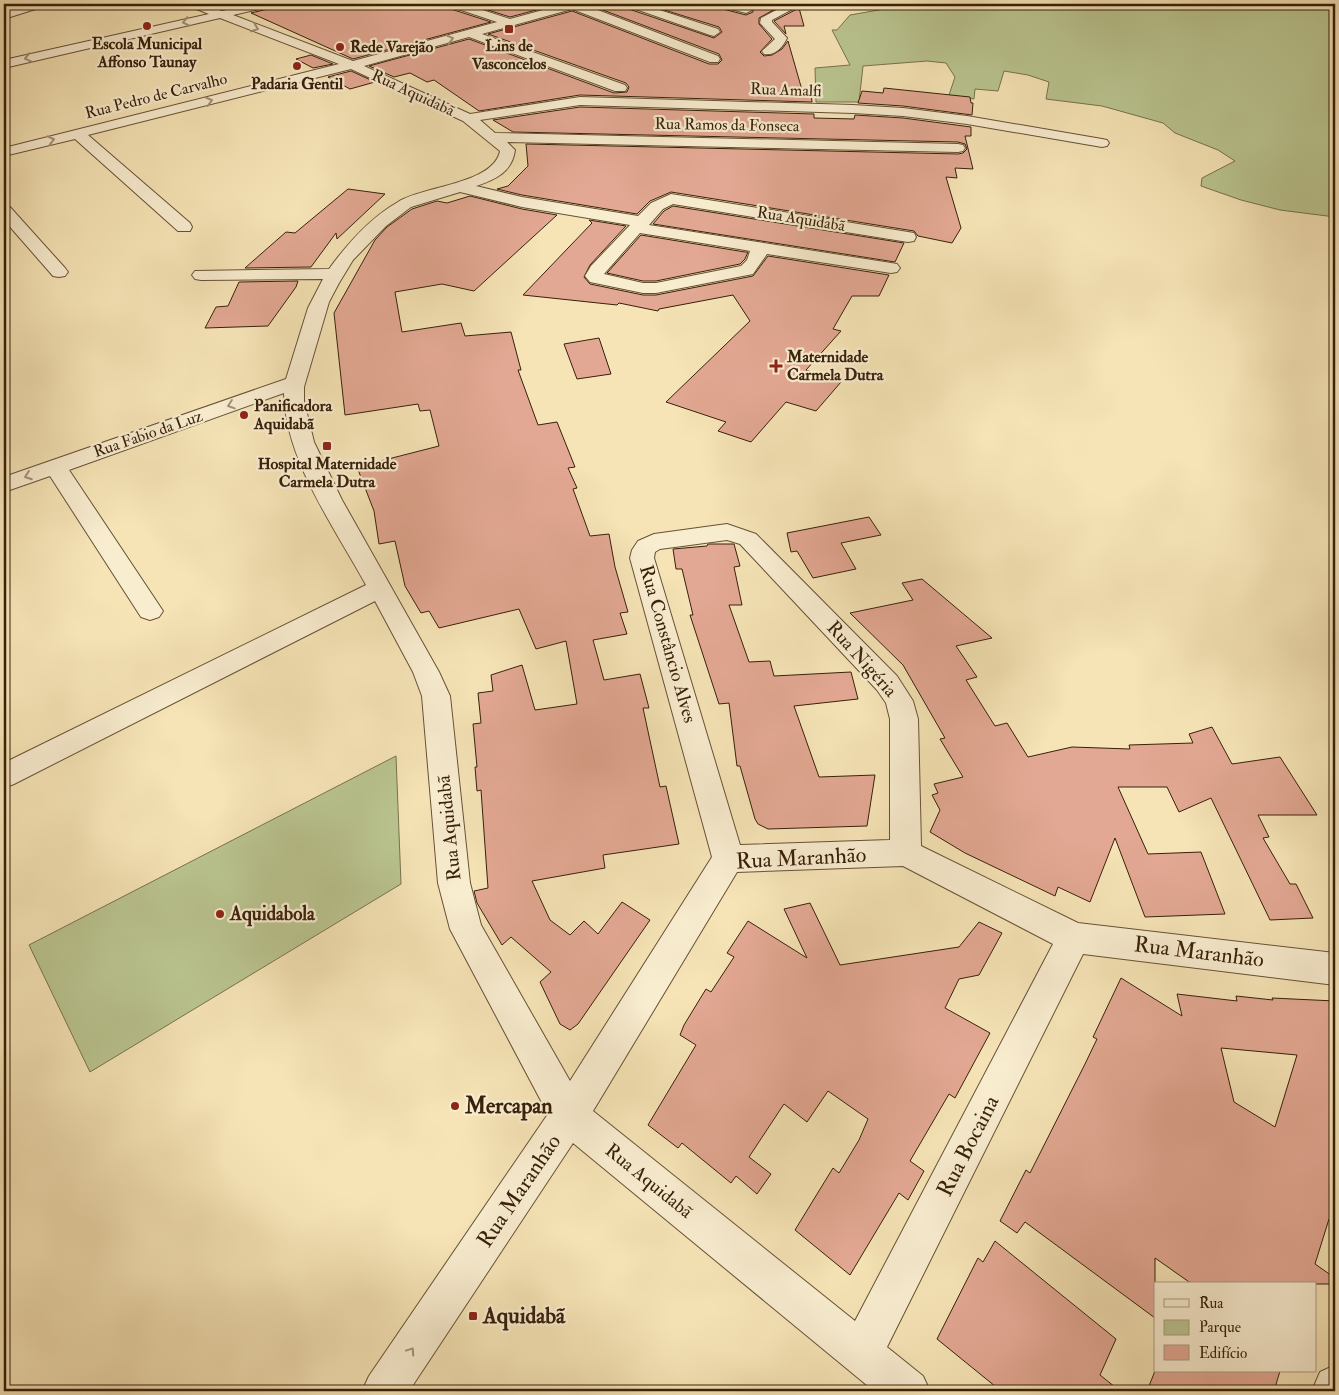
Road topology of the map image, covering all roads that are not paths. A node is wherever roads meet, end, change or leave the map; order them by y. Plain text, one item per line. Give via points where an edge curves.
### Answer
1 (42, 4) edge
2 (193, 4) edge
3 (268, 4) edge
4 (453, 4) edge
5 (575, 4) edge
6 (631, 4) edge
7 (723, 4) edge
8 (796, 4) edge
9 (746, 10) dead end
10 (220, 14) junction
11 (4, 16) edge
12 (510, 22) junction
13 (714, 32) dead end
14 (469, 33) junction
15 (768, 51) dead end
16 (714, 59) dead end
17 (4, 64) edge
18 (352, 65) junction
19 (620, 88) dead end
20 (468, 118) junction
21 (78, 133) junction
22 (494, 137) junction
23 (1102, 143) dead end
24 (958, 148) dead end
25 (4, 152) edge
26 (460, 187) junction
27 (4, 210) edge
28 (640, 225) junction
29 (184, 227) dead end
30 (908, 237) dead end
31 (759, 248) junction
32 (892, 268) dead end
33 (59, 272) dead end
34 (202, 274) dead end
35 (336, 274) junction
36 (293, 384) junction
37 (55, 466) junction
38 (4, 485) edge
39 (759, 551) joint
40 (380, 588) junction
41 (150, 611) dead end
42 (4, 776) edge
43 (906, 853) junction
44 (728, 859) junction
45 (1074, 938) junction
46 (1335, 969) edge
47 (570, 1116) junction
48 (861, 1354) junction
49 (1335, 1387) edge
50 (384, 1391) edge
51 (908, 1391) edge
52 (1334, 1391) edge

1 - 11 street
2 - 10 street, Rua Aquidabã
3 - 10 street
4 - 12 street
5 - 12 street, Rua Pedro de Carvalho
5 - 16 street
6 - 13 street
7 - 9 street
8 - 15 street via 767,18 766,23 781,38
10 -> 17 street
10 -> 18 street, Rua Aquidabã
12 - 14 street, Rua Pedro de Carvalho
18 -> 14 street, Rua Pedro de Carvalho
14 - 19 street
18 - 20 street, Rua Aquidabã
21 -> 18 street, Rua Pedro de Carvalho
20 - 22 street, Rua Aquidabã
20 - 23 street, Rua Amalfi via 580,101 844,109 967,120
25 -> 21 street, Rua Pedro de Carvalho
21 - 29 street
22 - 24 street, Rua Ramos da Fonseca
22 - 26 street, Rua Aquidabã via 508,150 505,164 496,172
26 - 28 street, Rua Aquidabã
26 - 35 street, Rua Aquidabã via 427,195 392,212 368,234
27 - 33 street
28 - 30 street, Rua Aquidabã via 661,202 676,199
28 - 31 street, Rua Aquidabã
28 - 31 street, Rua Aquidabã via 597,270 596,278 643,288 682,283 747,270 753,265
31 - 32 street
34 - 35 street
35 - 36 street, Rua Aquidabã via 323,296
36 -> 37 street, Rua Fabio da Luz
36 - 40 street, Rua Aquidabã via 300,432 314,470
37 -> 38 street, Rua Fabio da Luz
37 - 41 street
39 - 43 street, Rua Nigéria via 881,677 899,701 904,719
39 - 44 street, Rua Constâncio Alves via 748,539 727,532 654,542 643,552
40 - 42 street
40 - 47 street, Rua Aquidabã via 436,696 454,883 466,929
43 - 44 street, Rua Maranhão
43 - 45 street, Rua Maranhão
44 - 47 street, Rua Maranhão
45 - 46 street, Rua Maranhão
45 - 48 street, Rua Bocaina
47 - 48 street, Rua Aquidabã
50 -> 47 street, Rua Maranhão
48 - 51 street, Rua Aquidabã
49 - 52 street

